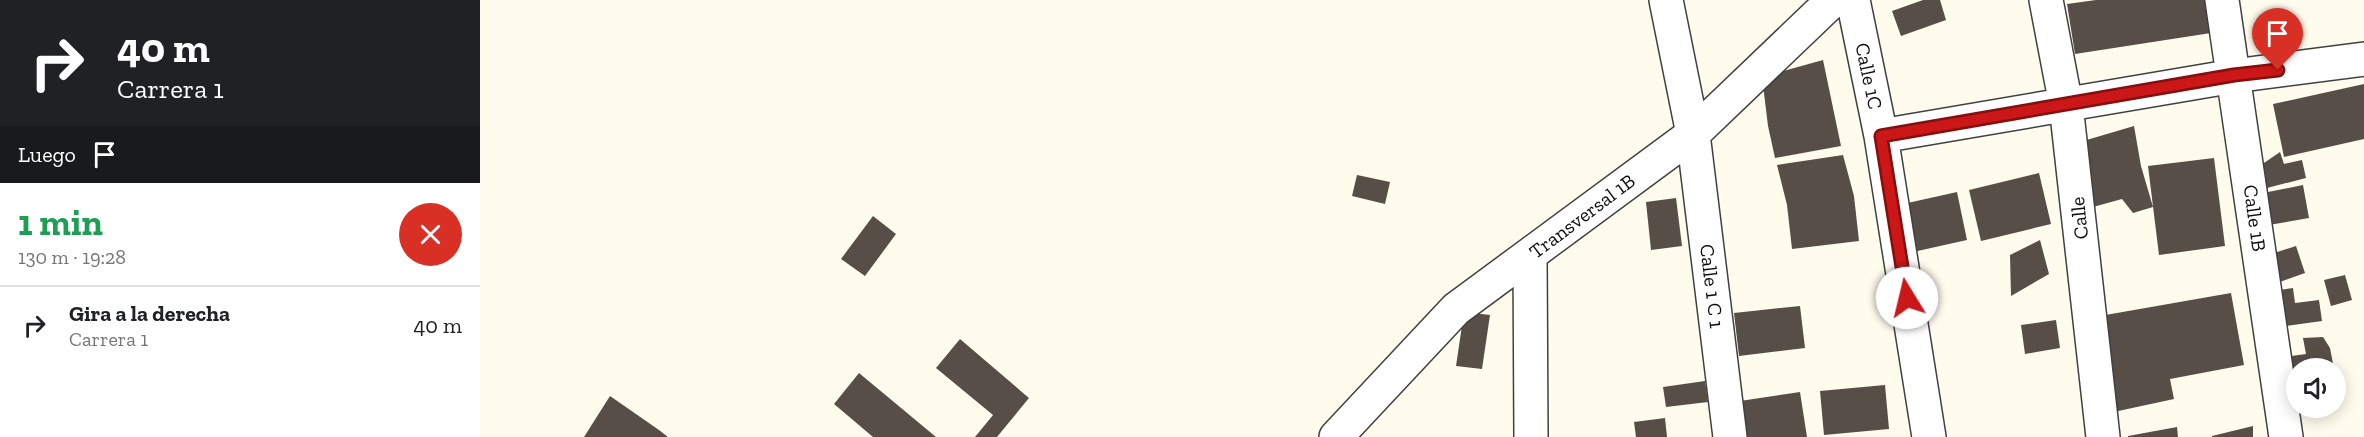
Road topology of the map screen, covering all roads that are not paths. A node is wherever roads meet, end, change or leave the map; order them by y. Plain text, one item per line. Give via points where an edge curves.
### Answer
1 (1666, 0) edge
2 (1833, 0) edge
3 (1853, 0) edge
4 (2046, 0) edge
5 (2222, 0) edge
6 (2364, 59) edge
7 (2234, 75) junction
8 (2066, 105) junction
9 (1693, 134) junction
10 (1881, 136) junction
11 (1530, 255) junction
12 (1336, 437) edge
13 (1531, 437) edge
14 (1730, 437) edge
15 (1929, 437) edge
16 (2103, 437) edge
17 (2286, 437) edge

1 - 9 street, Calle 1 C 1
2 - 9 street, Transversal 1B
3 - 10 street, Calle 1C
4 - 8 street, Calle
5 - 7 street, Calle 1B
6 - 7 street
7 - 8 street
7 - 17 street, Calle 1B
8 - 10 street
8 - 16 street, Calle
9 - 11 street, Transversal 1B
9 - 14 street, Calle 1 C 1
10 - 15 street, Calle 1C
11 - 12 street, Transversal 1B via 1456,309
11 - 13 street

